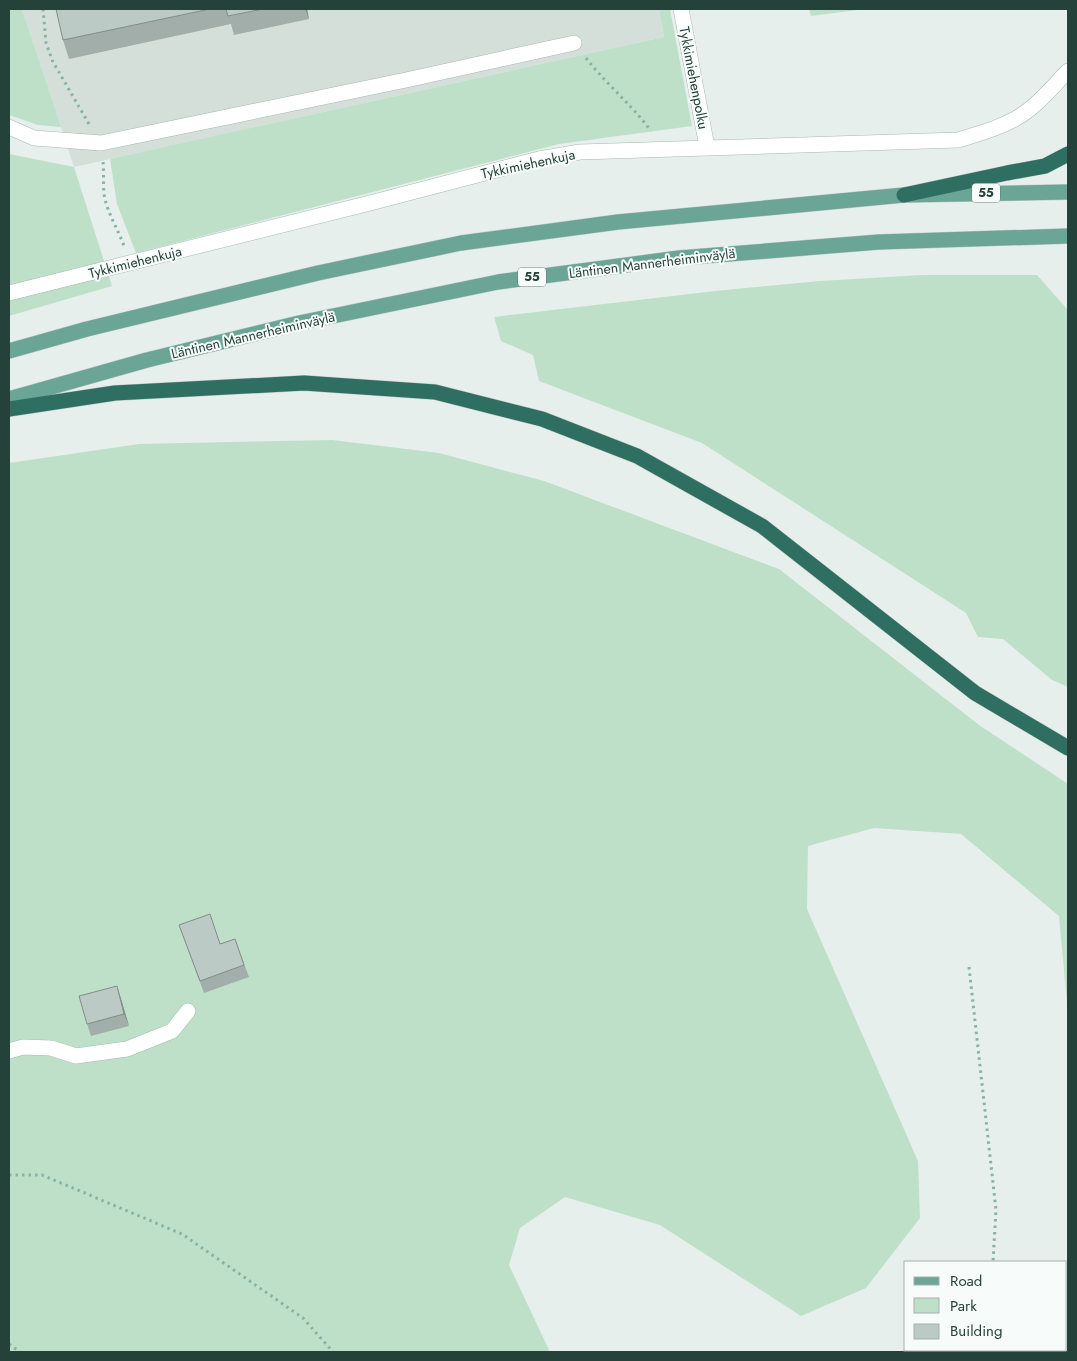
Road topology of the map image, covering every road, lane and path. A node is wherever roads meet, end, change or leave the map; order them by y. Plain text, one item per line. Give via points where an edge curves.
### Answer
1 (43, 9) edge
2 (681, 9) edge
3 (574, 43) joint
4 (1068, 71) edge
5 (9, 128) edge
6 (101, 143) junction
7 (707, 147) junction
8 (666, 150) junction
9 (1068, 154) edge
10 (1068, 192) edge
11 (904, 195) junction
12 (1068, 236) edge
13 (130, 264) junction
14 (9, 293) edge
15 (9, 351) edge
16 (9, 399) edge
17 (9, 409) edge
18 (1068, 748) edge
19 (970, 967) dead end
20 (188, 1011) dead end
21 (9, 1051) edge
22 (9, 1175) edge
23 (993, 1261) edge
24 (9, 1344) edge
25 (20, 1352) edge
26 (333, 1352) edge

1 - 6 path via 46,43 53,62
2 - 7 street, Tykkimiehenpolku
3 - 6 street
3 - 8 path via 599,75 641,117
4 - 7 street, Tykkimiehenkuja via 1035,105 1014,120 958,140
5 - 6 street via 34,138
6 - 13 path via 104,194
7 - 8 street, Tykkimiehenkuja
8 - 13 street, Tykkimiehenkuja via 580,152 539,159
9 - 11 highway via 1045,166
10 - 11 main road, 55
11 - 15 main road, 55 via 618,222 461,243 318,273
12 - 16 main road, Läntinen Mannerheiminväylä / 55 via 879,242 679,258 498,282 299,323 147,360
13 - 14 street, Tykkimiehenkuja
17 - 18 highway via 115,393 304,383 435,392 542,419 637,456 762,526 975,693
19 - 23 path via 996,1210
20 - 21 street via 172,1031 127,1049 76,1056 51,1048 23,1047
22 - 26 path via 42,1175 182,1234 303,1318
24 - 25 path

